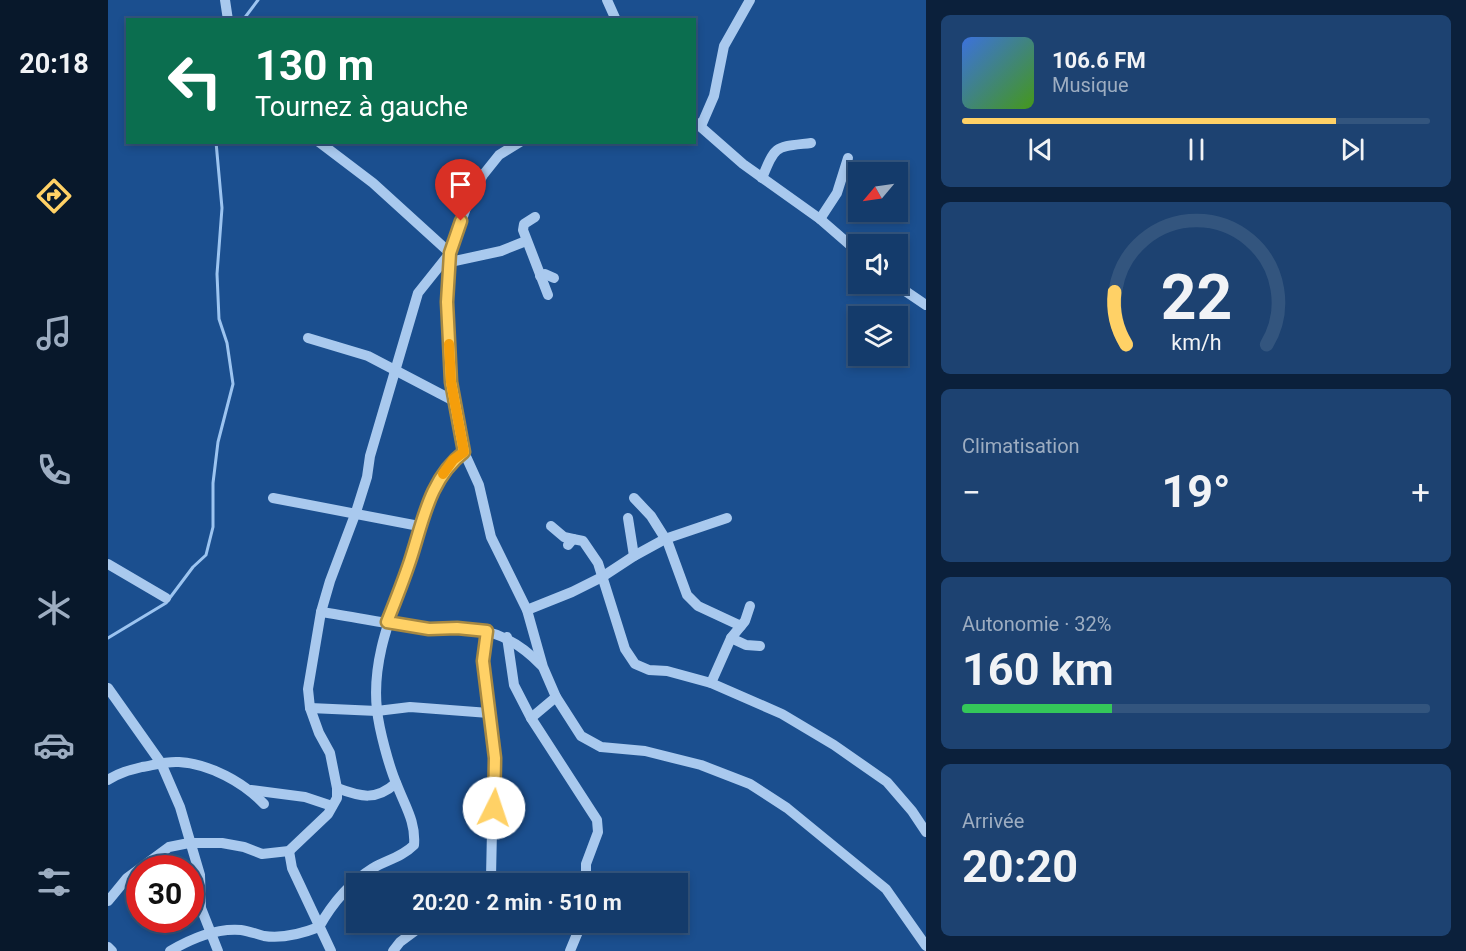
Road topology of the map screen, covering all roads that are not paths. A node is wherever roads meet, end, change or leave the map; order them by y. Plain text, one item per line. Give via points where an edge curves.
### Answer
1 (225, 0) edge
2 (607, 0) edge
3 (750, 0) edge
4 (228, 18) edge
5 (615, 18) edge
6 (698, 123) edge
7 (811, 143) dead end
8 (323, 144) edge
9 (516, 144) edge
10 (848, 158) dead end
11 (762, 178) junction
12 (535, 217) dead end
13 (820, 219) junction
14 (848, 243) edge
15 (532, 246) junction
16 (450, 257) junction
17 (540, 276) junction
18 (554, 278) dead end
19 (908, 293) edge
20 (548, 295) dead end
21 (926, 305) edge
22 (308, 338) dead end
23 (395, 368) junction
24 (454, 401) junction
25 (464, 452) junction
26 (273, 498) dead end
27 (634, 498) dead end
28 (356, 512) junction
29 (628, 518) dead end
30 (727, 518) dead end
31 (419, 526) junction
32 (551, 526) dead end
33 (665, 539) junction
34 (634, 556) junction
35 (108, 564) edge
36 (602, 577) junction
37 (166, 598) dead end
38 (750, 606) dead end
39 (527, 610) junction
40 (321, 612) junction
41 (387, 622) junction
42 (741, 626) junction
43 (487, 631) junction
44 (507, 637) junction
45 (731, 638) junction
46 (760, 646) dead end
47 (543, 667) junction
48 (711, 684) junction
49 (108, 688) edge
50 (556, 697) junction
51 (310, 708) junction
52 (377, 711) junction
53 (489, 713) junction
54 (531, 718) junction
55 (161, 763) junction
56 (108, 780) edge
57 (396, 783) junction
58 (337, 788) junction
59 (250, 790) junction
60 (264, 804) dead end
61 (332, 806) junction
62 (926, 832) edge
63 (189, 843) junction
64 (289, 851) junction
65 (491, 873) edge
66 (586, 873) edge
67 (108, 901) edge
68 (319, 927) junction
69 (210, 933) junction
70 (412, 933) edge
71 (577, 933) edge
72 (926, 946) edge
73 (108, 947) edge
74 (112, 951) edge
75 (170, 951) edge
76 (219, 951) edge
77 (331, 951) edge
78 (393, 951) edge
79 (570, 951) edge

1 - 4 street
2 - 5 street
3 - 6 street via 724,46 714,96
6 - 11 street
7 - 11 street via 778,148
8 - 16 street via 373,183
9 - 16 street via 483,175 466,206
10 - 13 street via 837,193
11 - 13 street
12 - 15 street via 524,224 523,230
13 - 14 street
15 - 16 street
15 - 17 street
16 - 23 street via 418,293
16 - 24 street via 447,302
17 - 18 street
17 - 20 street
19 - 21 street
22 - 23 street via 344,347
23 - 24 street
23 - 28 street
24 - 25 street
25 - 31 street via 439,479
25 - 39 street via 478,485 491,537
26 - 28 street
27 - 33 street
28 - 31 street
28 - 40 street
29 - 34 street
30 - 33 street
31 - 41 street
32 - 36 street via 570,542 583,541
33 - 34 street
33 - 42 street via 687,595 698,606
34 - 36 street
35 - 37 street
36 - 39 street
36 - 48 street via 625,649 635,664
38 - 42 street
39 - 47 street
40 - 41 street
40 - 51 street via 308,689
41 - 43 street via 429,629
41 - 52 street via 376,675
42 - 45 street
43 - 44 street
43 - 53 street via 483,661
44 - 47 street
44 - 54 street via 514,685
45 - 46 street
45 - 48 street
47 - 50 street
48 - 62 street via 782,714 834,745 887,782
49 - 55 street
50 - 54 street
50 - 72 street via 581,736 601,747 645,751 701,765 750,784 787,808 886,889
51 - 52 street
51 - 58 street via 330,753
52 - 53 street via 410,707
52 - 57 street
53 - 65 street via 496,786
54 - 66 street via 597,820 598,832
55 - 56 street
55 - 59 street via 178,761 202,766
55 - 63 street via 180,807
57 - 58 street via 385,793 374,796
57 - 68 street via 411,815 414,845 350,885 333,902
58 - 61 street
59 - 60 street
59 - 61 street via 305,797
61 - 64 street
63 - 64 street via 222,843 262,854
63 - 67 street via 169,847 149,860
63 - 69 street via 200,875 201,908
64 - 68 street via 292,868
68 - 69 street via 289,936 241,930
68 - 77 street
69 - 75 street
69 - 76 street
70 - 78 street
71 - 79 street
73 - 74 street

